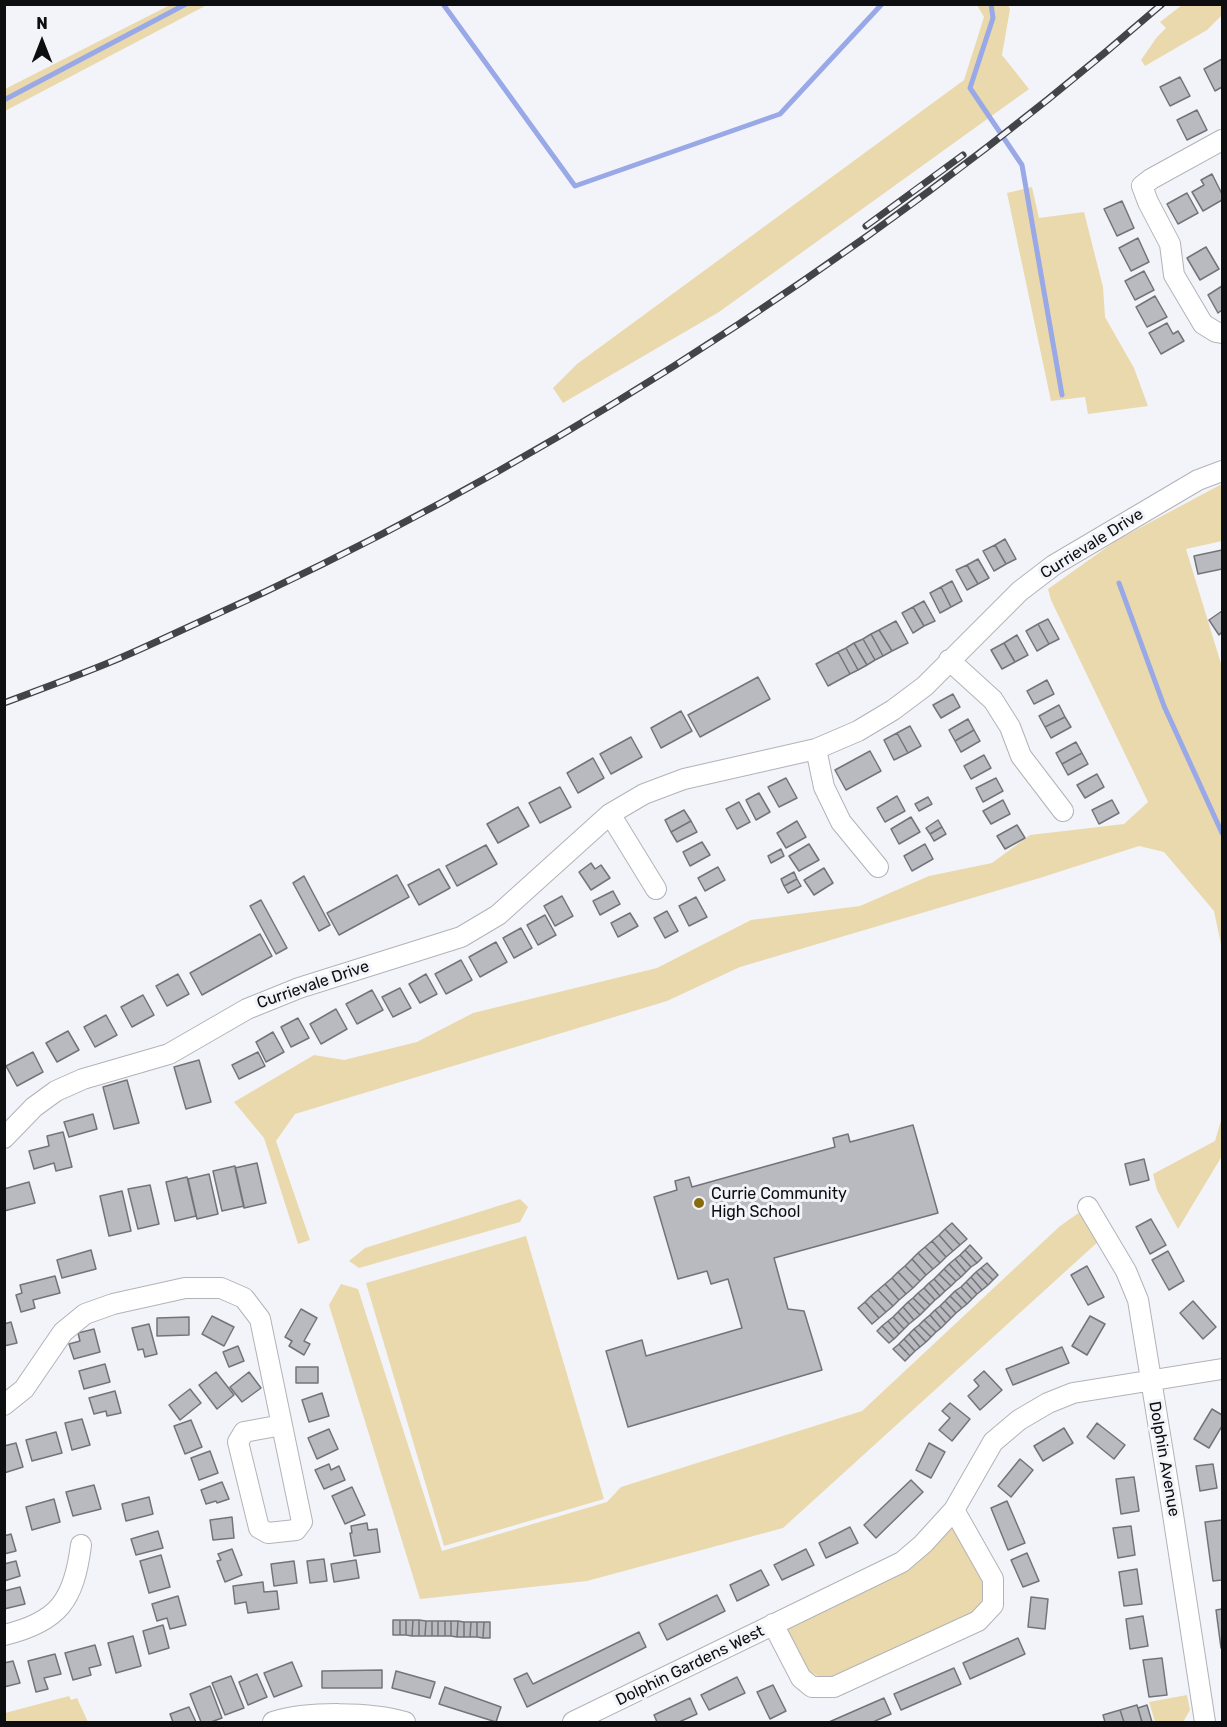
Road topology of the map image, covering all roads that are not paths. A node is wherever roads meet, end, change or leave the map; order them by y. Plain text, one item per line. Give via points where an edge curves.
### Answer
1 (1222, 140) edge
2 (1222, 333) edge
3 (1222, 471) edge
4 (949, 660) junction
5 (816, 749) junction
6 (1063, 811) dead end
7 (610, 813) junction
8 (878, 867) dead end
9 (656, 889) dead end
10 (4, 1138) edge
11 (1088, 1207) dead end
12 (1222, 1369) edge
13 (1150, 1380) junction
14 (4, 1405) edge
15 (282, 1425) junction
16 (954, 1510) junction
17 (81, 1545) dead end
18 (774, 1624) junction
19 (4, 1635) edge
20 (596, 1718) edge
21 (273, 1722) edge
22 (405, 1722) edge
23 (573, 1722) edge
24 (1204, 1722) edge

1 - 2 street via 1142,186 1170,244 1174,275 1203,324
3 - 4 street, Currievale Drive via 1198,480 1054,565 1020,591
4 - 5 street, Currievale Drive via 925,686 893,710
4 - 6 street via 993,700 1010,727 1021,756
5 - 7 street, Currievale Drive via 684,779 644,794
5 - 8 street via 824,787 841,822
7 - 9 street
7 - 10 street, Currievale Drive via 498,915 460,937 299,988 247,1009 169,1054 83,1079 34,1107
11 - 13 street, Dolphin Avenue via 1126,1271 1138,1300
12 - 13 street, Dolphin Gardens West
13 - 16 street, Dolphin Gardens West via 1073,1393 1019,1420 993,1442
13 - 24 street, Dolphin Avenue
14 - 15 street via 24,1389 63,1332 85,1314 185,1288 221,1288 244,1298 260,1318
15 - 15 street via 302,1522 296,1530 268,1533 259,1528 238,1442 244,1432
16 - 18 street, Dolphin Gardens West via 902,1562
16 - 18 street, Dolphin Gardens West via 993,1579 993,1605 978,1621 834,1687 812,1687 801,1678
17 - 19 street via 74,1586 65,1601 50,1617 31,1628
18 - 20 street, Dolphin Gardens West
20 - 23 street, Dolphin Gardens West
21 - 22 street via 350,1714

